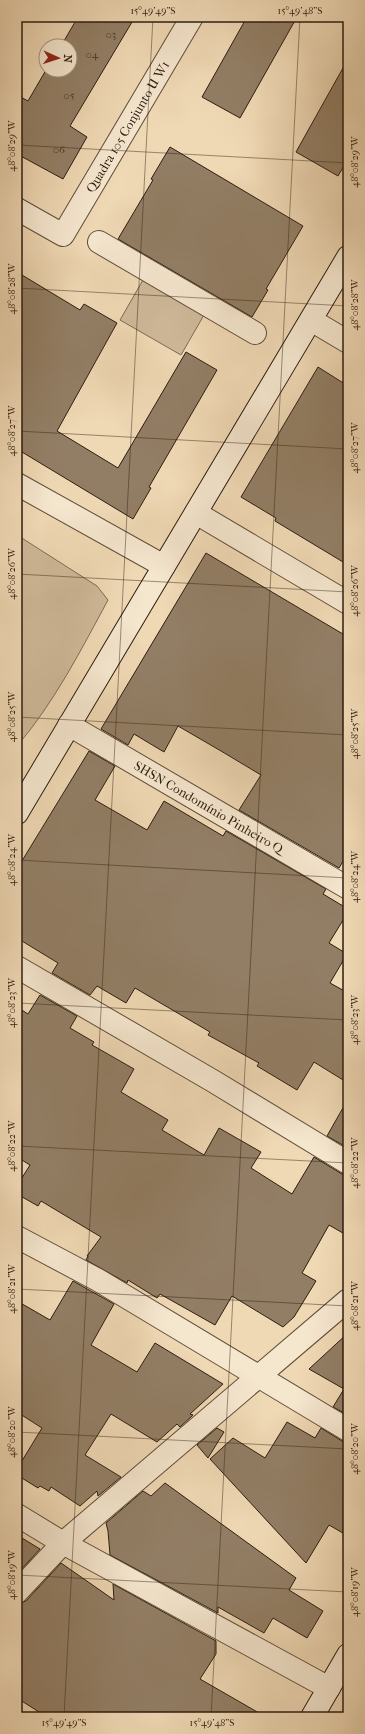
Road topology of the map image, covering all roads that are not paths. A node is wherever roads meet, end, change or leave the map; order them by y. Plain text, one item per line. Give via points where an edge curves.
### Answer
1 (192, 17) edge
2 (17, 209) edge
3 (99, 242) dead end
4 (348, 257) edge
5 (311, 320) junction
6 (255, 333) dead end
7 (348, 342) edge
8 (17, 484) edge
9 (196, 513) junction
10 (164, 566) junction
11 (348, 603) edge
12 (69, 725) junction
13 (20, 800) edge
14 (348, 888) edge
15 (17, 967) edge
16 (348, 1162) edge
17 (17, 1237) edge
18 (348, 1300) edge
19 (260, 1376) junction
20 (348, 1430) edge
21 (17, 1515) edge
22 (63, 1542) junction
23 (17, 1592) edge
24 (348, 1655) edge
25 (329, 1688) junction
26 (312, 1717) edge

1 - 2 street, Quadra 105 Conjunto U W1 via 63,235
3 - 6 street
4 - 5 street
5 - 7 street
5 - 9 street
8 - 10 street
9 - 10 street
9 - 11 street
10 - 12 street
12 - 13 street
12 - 14 street, SHSN Condomínio Pinheiro Q
15 - 16 street
17 - 19 street via 98,1280
18 - 19 street
19 - 20 street
19 - 22 street
21 - 22 street
22 - 23 street
22 - 25 street
24 - 25 street
25 - 26 street

